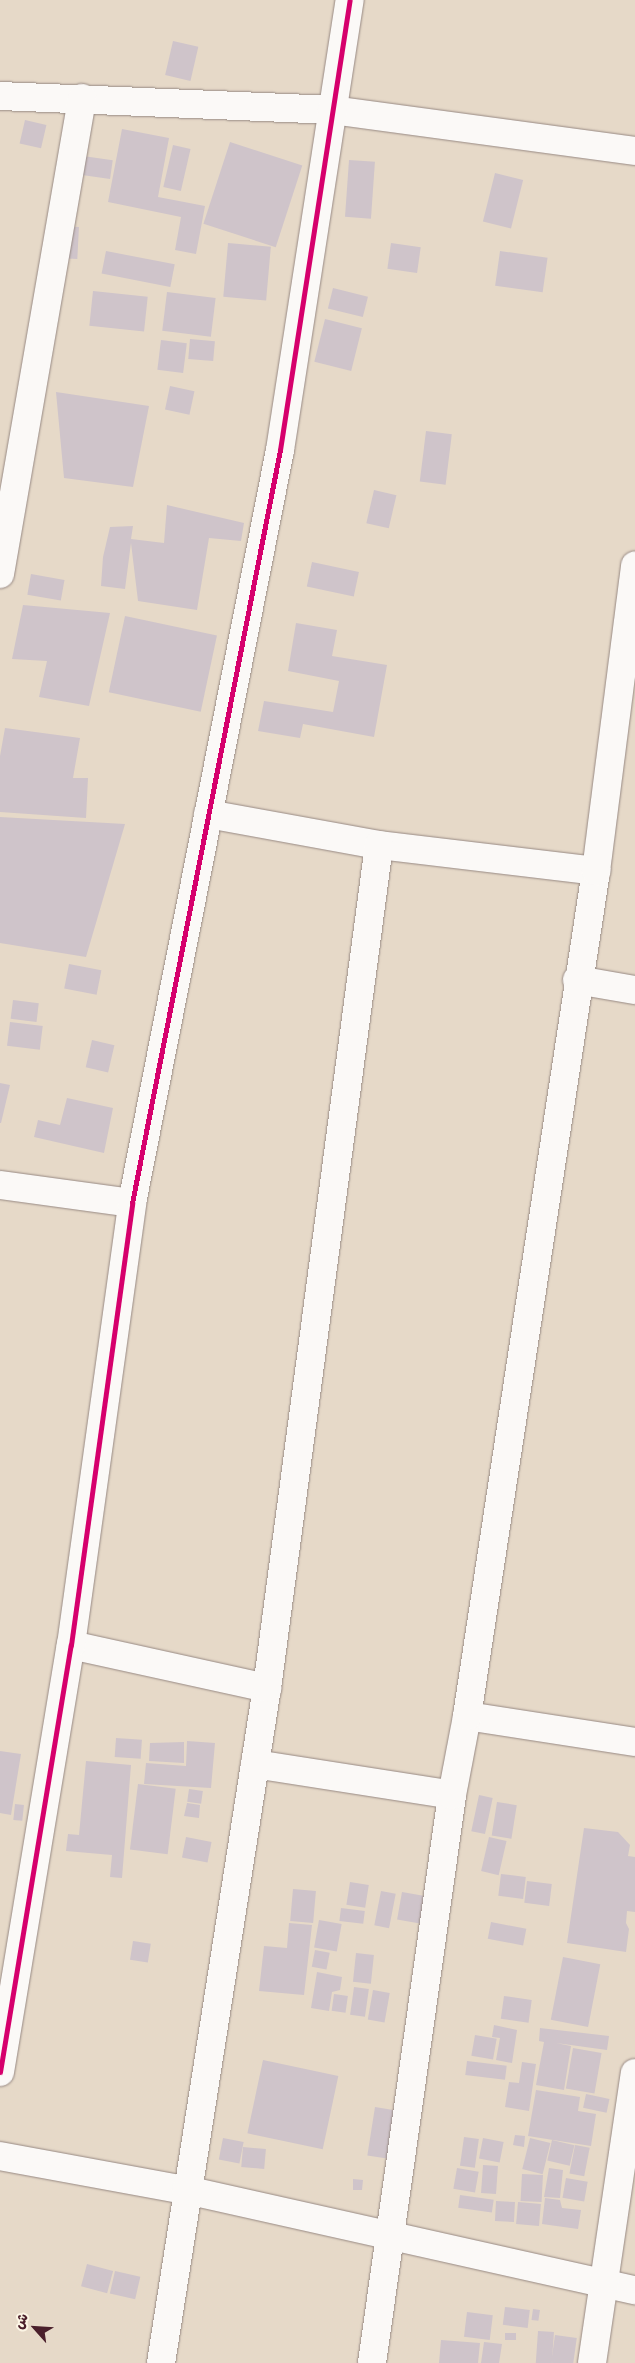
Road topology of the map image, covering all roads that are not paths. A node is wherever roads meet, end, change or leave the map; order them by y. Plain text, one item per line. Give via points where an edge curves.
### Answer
1 (350, 0) edge
2 (0, 96) edge
3 (82, 98) junction
4 (332, 110) junction
5 (635, 151) edge
6 (635, 565) edge
7 (0, 574) edge
8 (208, 814) junction
9 (379, 845) junction
10 (596, 871) junction
11 (578, 980) junction
12 (635, 990) edge
13 (0, 1185) edge
14 (132, 1203) junction
15 (71, 1645) junction
16 (267, 1688) junction
17 (467, 1716) junction
18 (635, 1742) edge
19 (255, 1764) junction
20 (452, 1795) junction
21 (0, 2072) edge
22 (635, 2073) edge
23 (0, 2156) edge
24 (186, 2190) junction
25 (390, 2235) junction
26 (605, 2283) junction
27 (635, 2290) edge
28 (161, 2363) edge
29 (372, 2363) edge
30 (592, 2363) edge

1 - 4 street
2 - 3 street
3 - 4 street
3 - 7 street
4 - 5 street
4 - 8 street via 280,450
6 - 10 street
8 - 9 street
8 - 14 street
9 - 10 street
9 - 16 street
10 - 11 street
11 - 12 street
11 - 17 street
13 - 14 street
14 - 15 street
15 - 16 street
15 - 21 street
16 - 19 street
17 - 18 street
17 - 20 street
19 - 20 street
19 - 24 street
20 - 25 street
22 - 26 street
23 - 24 street
24 - 25 street
24 - 28 street
25 - 26 street
25 - 29 street
26 - 27 street
26 - 30 street

